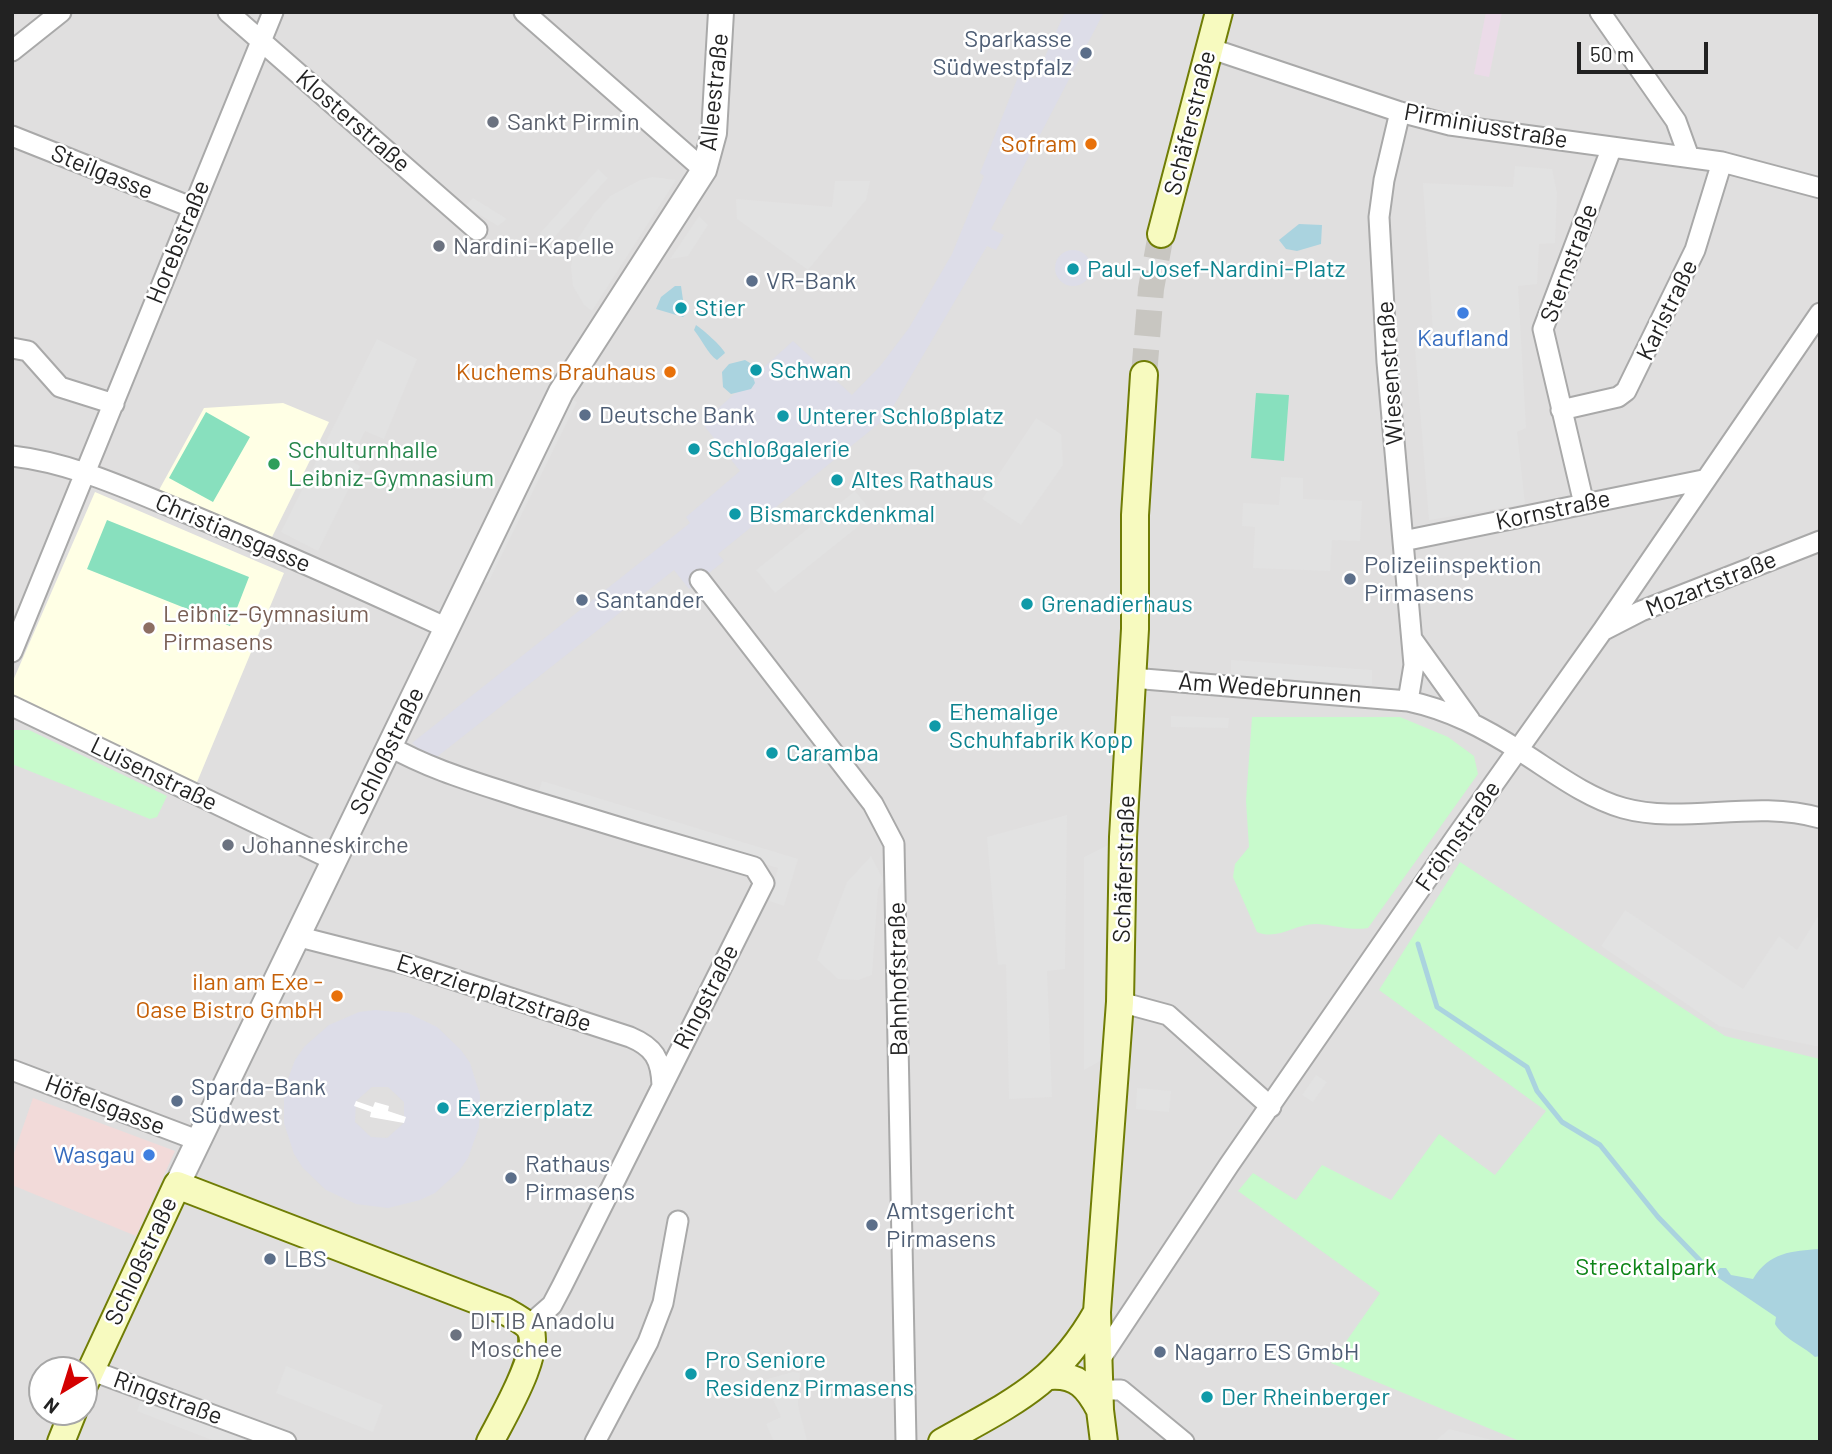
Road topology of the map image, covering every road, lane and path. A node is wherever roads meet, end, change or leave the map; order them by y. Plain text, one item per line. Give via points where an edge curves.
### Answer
1 (61, 12) edge
2 (228, 12) edge
3 (273, 12) edge
4 (524, 12) edge
5 (721, 12) edge
6 (1219, 12) edge
7 (1600, 12) edge
8 (261, 40) junction
9 (1209, 48) junction
10 (12, 51) edge
11 (1400, 112) junction
12 (12, 136) edge
13 (1612, 147) junction
14 (1689, 157) junction
15 (1722, 162) junction
16 (704, 170) junction
17 (1820, 188) edge
18 (191, 207) junction
19 (681, 207) joint
20 (477, 230) dead end
21 (1161, 234) tunnel mouth
22 (1820, 313) edge
23 (12, 348) edge
24 (1144, 375) tunnel mouth
25 (114, 404) junction
26 (1561, 410) junction
27 (12, 456) edge
28 (86, 472) junction
29 (1703, 480) junction
30 (1584, 504) junction
31 (1403, 541) junction
32 (1820, 541) edge
33 (699, 580) dead end
34 (447, 628) junction
35 (1604, 630) junction
36 (1410, 636) junction
37 (12, 652) edge
38 (1132, 678) junction
39 (1408, 701) junction
40 (12, 706) edge
41 (1470, 721) junction
42 (389, 746) junction
43 (1518, 750) junction
44 (1820, 818) edge
45 (333, 860) junction
46 (296, 936) junction
47 (1120, 1002) junction
48 (12, 1070) edge
49 (662, 1085) junction
50 (1271, 1107) junction
51 (197, 1140) junction
52 (177, 1185) junction
53 (678, 1221) dead end
54 (1097, 1312) junction
55 (528, 1326) junction
56 (97, 1356) edge
57 (1099, 1362) junction
58 (1050, 1376) junction
59 (98, 1381) edge
60 (1099, 1400) junction
61 (286, 1442) edge
62 (490, 1442) edge
63 (595, 1442) edge
64 (906, 1442) edge
65 (942, 1442) edge
66 (1104, 1442) edge
67 (1184, 1442) edge

1 - 10 street
2 - 8 street, Klosterstraße
3 - 8 street, Horebstraße
4 - 16 street
5 - 16 street, Alleestraße via 714,133
6 - 9 main road, Schäferstraße
7 - 14 street via 1676,121
8 - 18 street, Horebstraße
8 - 20 street, Klosterstraße
9 - 11 street, Pirminiusstraße
9 - 21 main road, Schäferstraße
11 - 13 street, Pirminiusstraße via 1450,125
11 - 31 street, Wiesenstraße via 1379,217
12 - 18 street, Steilgasse
13 - 14 street, Pirminiusstraße
13 - 26 street, Sternstraße via 1545,317 1544,339
14 - 15 street, Pirminiusstraße
15 - 17 street, Pirminiusstraße
15 - 26 street, Karlstraße via 1695,250 1626,391 1618,397
16 - 19 street, Alleestraße
18 - 25 street, Horebstraße
19 - 34 street, Schloßstraße via 561,392
22 - 29 street, Fröhnstraße
23 - 25 street via 28,351 60,387
24 - 38 main road, Schäferstraße
25 - 28 street, Horebstraße
26 - 30 street, Sternstraße
27 - 28 street, Christiansgasse
28 - 34 street, Christiansgasse via 296,558
28 - 37 street, Horebstraße
29 - 30 street, Kornstraße
29 - 35 street, Fröhnstraße
30 - 31 street, Kornstraße
31 - 36 street, Wiesenstraße
32 - 35 street, Mozartstraße
33 - 64 street, Bahnhofstraße via 873,804 894,844
34 - 42 street, Schloßstraße
35 - 43 street, Fröhnstraße
36 - 39 street, Wiesenstraße via 1414,665
36 - 41 street
38 - 39 street, Am Wedebrunnen
38 - 47 main road, Schäferstraße
39 - 41 street
40 - 45 street, Luisenstraße
41 - 43 street
42 - 45 street, Schloßstraße
42 - 49 street, Ringstraße via 454,775 754,867 761,873 764,883
43 - 44 street via 1623,808 1676,814 1779,811
43 - 50 street, Fröhnstraße
45 - 46 street, Schloßstraße
46 - 49 street, Exerzierplatzstraße via 406,964 630,1037 653,1050
46 - 51 street, Schloßstraße
47 - 50 street via 1168,1015
47 - 54 main road, Schäferstraße
48 - 51 street, Höfelsgasse
49 - 55 street, Ringstraße via 552,1305
50 - 57 street, Fröhnstraße
51 - 52 street, Schloßstraße
52 - 55 main road via 505,1311
52 - 56 main road, Schloßstraße
53 - 63 street via 663,1303 648,1342
54 - 57 main road, Schäferstraße
54 - 58 main road via 1082,1340
55 - 62 main road via 533,1336 525,1372
57 - 60 main road, Schäferstraße
58 - 60 main road via 1064,1375 1081,1382
58 - 65 main road
59 - 61 street, Ringstraße
60 - 66 main road, Schäferstraße
60 - 67 street via 1121,1390

